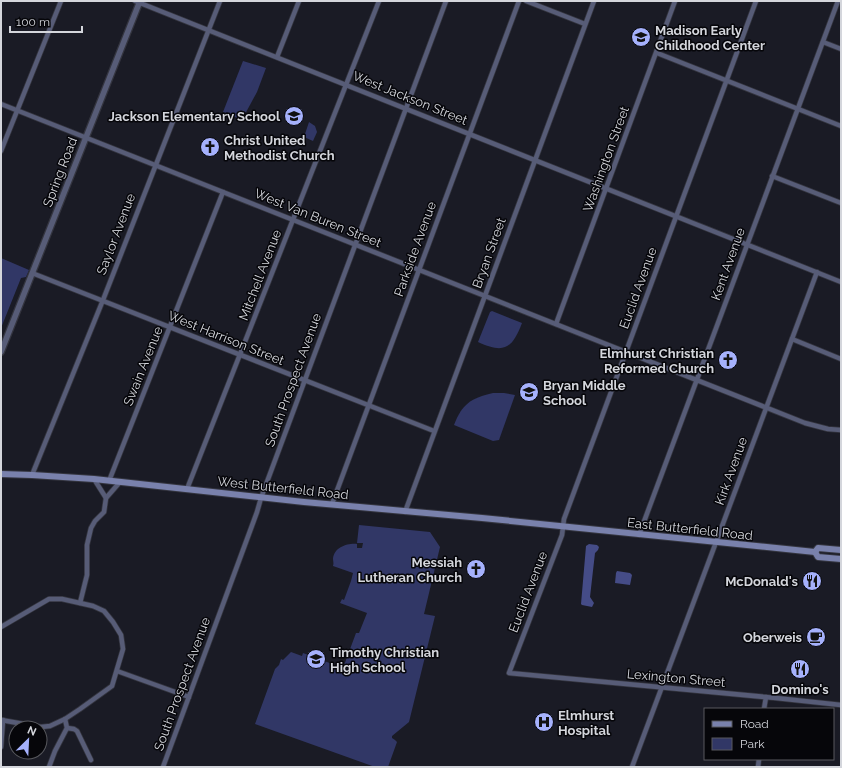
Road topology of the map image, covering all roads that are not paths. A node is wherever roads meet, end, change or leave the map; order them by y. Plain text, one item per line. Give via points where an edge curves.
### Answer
1 (61, 1) edge
2 (220, 1) edge
3 (299, 1) edge
4 (379, 1) edge
5 (446, 1) edge
6 (519, 1) edge
7 (526, 1) edge
8 (594, 1) edge
9 (675, 1) edge
10 (756, 1) edge
11 (838, 1) edge
12 (138, 2) edge
13 (585, 24) junction
14 (209, 30) junction
15 (823, 42) junction
16 (841, 49) edge
17 (657, 53) junction
18 (277, 57) junction
19 (727, 80) junction
20 (346, 85) junction
21 (1, 104) edge
22 (406, 108) junction
23 (798, 109) junction
24 (17, 111) junction
25 (841, 126) edge
26 (470, 134) junction
27 (85, 138) junction
28 (1, 151) edge
29 (535, 160) junction
30 (155, 165) junction
31 (772, 176) junction
32 (606, 188) junction
33 (224, 192) junction
34 (841, 203) edge
35 (676, 216) junction
36 (293, 220) junction
37 (355, 244) junction
38 (747, 244) junction
39 (419, 270) junction
40 (817, 272) junction
41 (32, 273) junction
42 (841, 282) edge
43 (485, 296) junction
44 (103, 300) junction
45 (556, 324) junction
46 (170, 327) junction
47 (792, 339) junction
48 (1, 352) edge
49 (626, 352) junction
50 (241, 355) junction
51 (841, 359) edge
52 (697, 380) junction
53 (305, 381) junction
54 (369, 406) junction
55 (767, 408) junction
56 (841, 430) edge
57 (434, 431) junction
58 (1, 474) edge
59 (32, 475) junction
60 (94, 479) junction
61 (109, 481) junction
62 (120, 482) junction
63 (187, 490) junction
64 (106, 498) junction
65 (261, 498) junction
66 (332, 504) junction
67 (405, 512) junction
68 (564, 527) junction
69 (639, 535) junction
70 (716, 542) junction
71 (841, 550) edge
72 (815, 552) junction
73 (841, 559) edge
74 (80, 603) junction
75 (1, 627) edge
76 (117, 670) junction
77 (509, 673) joint
78 (662, 687) junction
79 (189, 697) junction
80 (766, 697) junction
81 (841, 705) edge
82 (764, 708) edge
83 (65, 719) junction
84 (2, 720) edge
85 (67, 728) junction
86 (1, 747) edge
87 (91, 760) dead end
88 (49, 767) edge
89 (163, 767) edge
90 (632, 767) edge

1 - 24 street
2 - 14 street, Saylor Avenue
3 - 18 street
4 - 20 street, Mitchell Avenue
5 - 22 street, South Prospect Avenue
6 - 26 street, Parkside Avenue
7 - 13 street
8 - 13 street, Bryan Street
9 - 17 street, Washington Street
10 - 19 street, Euclid Avenue
11 - 15 street, Kent Avenue
12 - 14 street, West Jackson Street
12 - 27 street, Spring Road
13 - 29 street, Bryan Street
14 - 18 street, West Jackson Street
14 - 30 street, Saylor Avenue
15 - 16 street
15 - 23 street, Kent Avenue
17 - 19 street
17 - 32 street, Washington Street
18 - 20 street, West Jackson Street
19 - 23 street
19 - 35 street, Euclid Avenue
20 - 22 street, West Jackson Street
20 - 36 street, Mitchell Avenue
21 - 24 street, West Van Buren Street
22 - 26 street, West Jackson Street
22 - 37 street, South Prospect Avenue
23 - 25 street
23 - 31 street, Kent Avenue
24 - 27 street, West Van Buren Street
24 - 28 street
26 - 29 street, West Jackson Street
26 - 39 street, Parkside Avenue
27 - 30 street, West Van Buren Street
27 - 41 street, Spring Road
29 - 32 street, West Jackson Street
29 - 43 street, Bryan Street
30 - 33 street, West Van Buren Street
30 - 44 street, Saylor Avenue
31 - 34 street
31 - 38 street, Kent Avenue
32 - 35 street, West Jackson Street
32 - 45 street, Washington Street
33 - 36 street, West Van Buren Street
33 - 46 street, Swain Avenue
35 - 38 street, West Jackson Street
35 - 49 street, Euclid Avenue
36 - 37 street, West Van Buren Street
36 - 50 street, Mitchell Avenue
37 - 39 street, West Van Buren Street
37 - 53 street, South Prospect Avenue
38 - 40 street, West Jackson Street
38 - 52 street, Kent Avenue
39 - 43 street, West Van Buren Street
39 - 54 street, Parkside Avenue
40 - 42 street, West Jackson Street
40 - 47 street, Kirk Avenue
41 - 44 street, West Harrison Street
41 - 48 street, Spring Road
43 - 45 street, West Van Buren Street
43 - 57 street, Bryan Street
44 - 46 street, West Harrison Street
44 - 59 street, Saylor Avenue
45 - 49 street, West Van Buren Street
46 - 50 street, West Harrison Street
46 - 61 street, Swain Avenue
47 - 51 street
47 - 55 street, Kirk Avenue
49 - 52 street, West Van Buren Street
49 - 68 street, Euclid Avenue via 564,519
50 - 53 street, West Harrison Street
50 - 63 street, Mitchell Avenue
52 - 55 street, West Van Buren Street
52 - 69 street, Kent Avenue
53 - 54 street, West Harrison Street
53 - 65 street, South Prospect Avenue
54 - 57 street, West Harrison Street
54 - 66 street, Parkside Avenue
55 - 56 street, West Van Buren Street via 816,426
55 - 70 street, Kirk Avenue
57 - 67 street, Bryan Street
58 - 59 main road, West Butterfield Road
59 - 60 main road, West Butterfield Road
60 - 61 main road, West Butterfield Road
60 - 64 street
61 - 62 main road, West Butterfield Road
62 - 63 main road, West Butterfield Road
62 - 64 street
63 - 65 main road, West Butterfield Road
64 - 74 street via 104,512 95,521 88,536 86,575
65 - 66 main road, West Butterfield Road
65 - 79 street, South Prospect Avenue
66 - 67 main road, West Butterfield Road
67 - 68 main road, West Butterfield Road
68 - 69 main road, East Butterfield Road
68 - 77 street, Euclid Avenue
69 - 70 main road, East Butterfield Road
70 - 72 main road, East Butterfield Road
70 - 78 street, Kirk Avenue
71 - 72 main road, East Butterfield Road via 818,548
72 - 73 main road, East Butterfield Road via 818,557
74 - 75 street via 62,598 49,598
74 - 76 street via 104,611 121,636 123,649
76 - 79 street
76 - 83 street via 112,686
77 - 78 street, Lexington Street
78 - 80 street, Lexington Street
78 - 90 street, Kirk Avenue
79 - 89 street, South Prospect Avenue
80 - 81 street, Lexington Street
80 - 82 street
83 - 84 street via 42,727
83 - 85 street
84 - 86 street
85 - 87 street via 77,732
85 - 88 street

